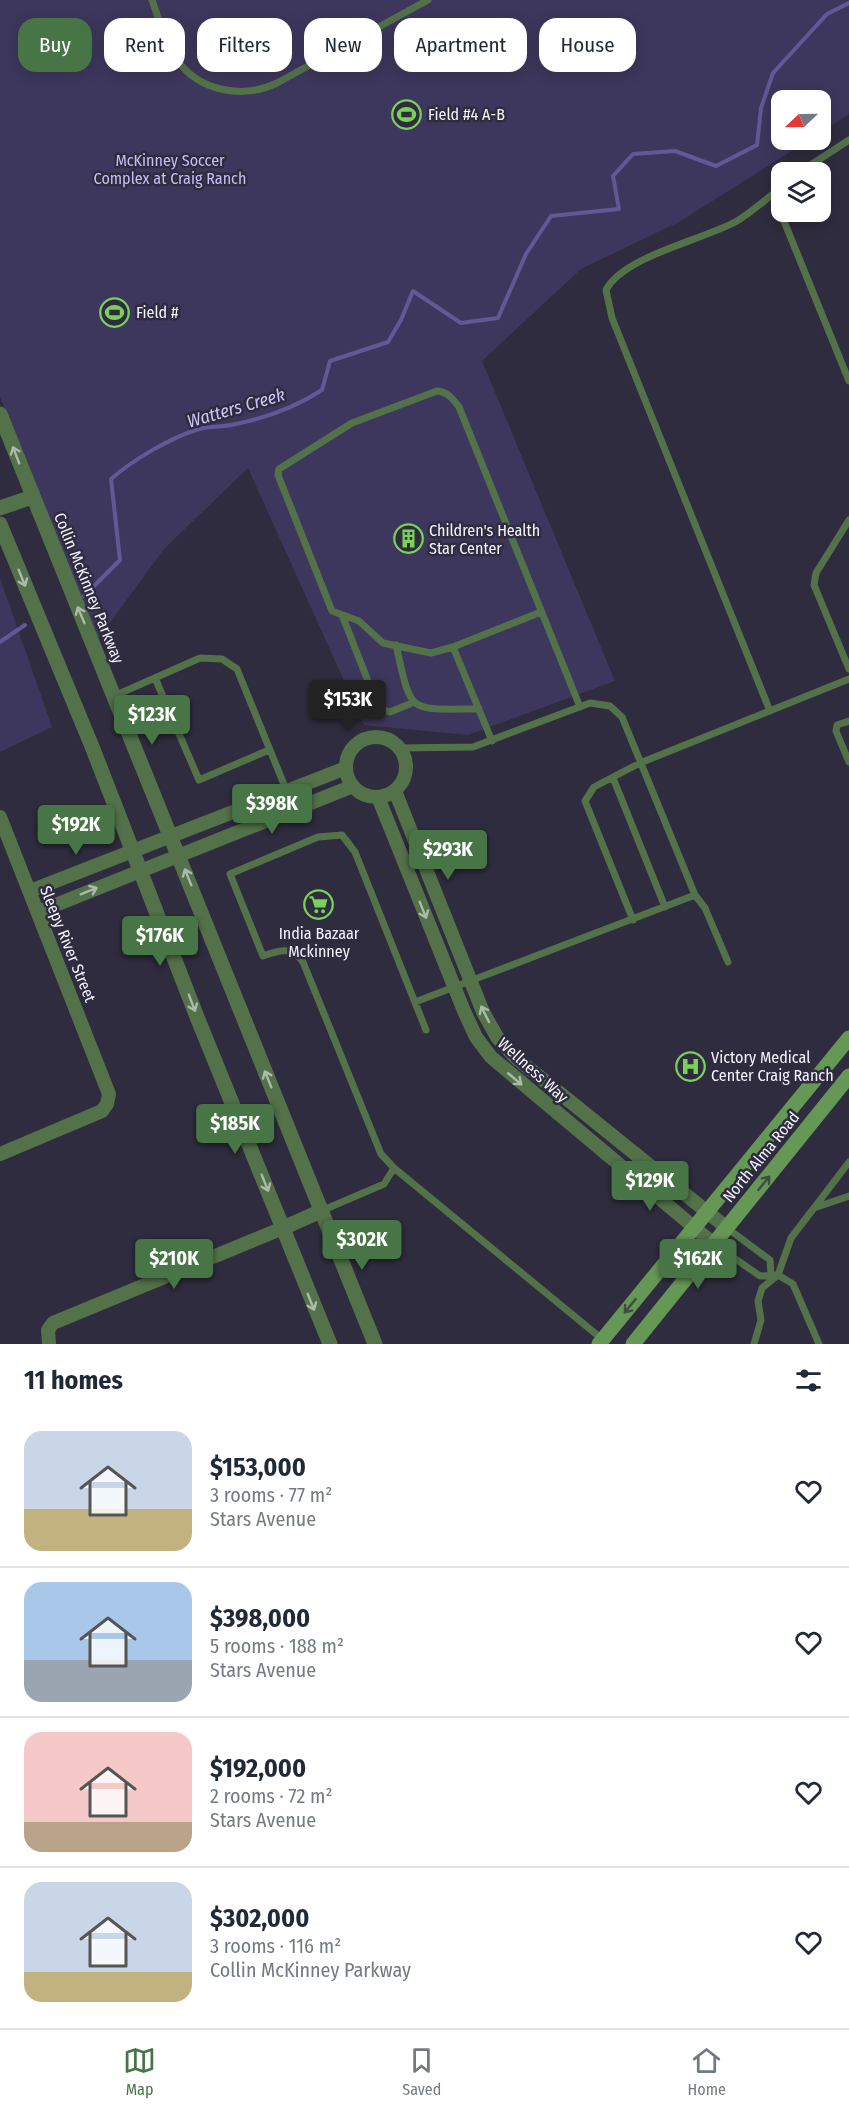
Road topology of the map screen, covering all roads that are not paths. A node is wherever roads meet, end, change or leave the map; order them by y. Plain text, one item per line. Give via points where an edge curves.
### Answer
1 (152, 0) edge
2 (428, 0) edge
3 (849, 140) edge
4 (815, 162) edge
5 (771, 196) edge
6 (784, 222) edge
7 (849, 381) edge
8 (0, 414) edge
9 (32, 496) junction
10 (0, 508) edge
11 (849, 520) edge
12 (0, 524) edge
13 (541, 612) junction
14 (342, 615) junction
15 (396, 645) junction
16 (453, 647) junction
17 (849, 669) edge
18 (155, 678) junction
19 (849, 680) edge
20 (114, 696) junction
21 (412, 703) junction
22 (580, 707) junction
23 (479, 709) junction
24 (770, 711) junction
25 (849, 720) edge
26 (492, 741) junction
27 (400, 748) junction
28 (269, 750) junction
29 (849, 762) edge
30 (640, 763) junction
31 (346, 768) junction
32 (613, 778) junction
33 (353, 786) junction
34 (287, 791) junction
35 (395, 791) junction
36 (378, 797) junction
37 (294, 809) junction
38 (0, 817) edge
39 (171, 835) junction
40 (133, 850) junction
41 (179, 855) junction
42 (141, 870) junction
43 (30, 891) junction
44 (695, 896) junction
45 (665, 907) junction
46 (38, 912) junction
47 (633, 920) junction
48 (728, 962) dead end
49 (472, 982) junction
50 (455, 989) junction
51 (415, 1002) junction
52 (426, 1030) dead end
53 (849, 1038) edge
54 (849, 1076) edge
55 (568, 1100) junction
56 (557, 1114) junction
57 (617, 1140) junction
58 (0, 1154) edge
59 (606, 1154) junction
60 (849, 1162) edge
61 (394, 1168) junction
62 (849, 1196) edge
63 (814, 1208) junction
64 (321, 1211) junction
65 (708, 1212) junction
66 (283, 1228) junction
67 (694, 1228) junction
68 (727, 1228) junction
69 (714, 1244) junction
70 (775, 1275) junction
71 (49, 1337) edge
72 (601, 1342) edge
73 (330, 1344) edge
74 (375, 1344) edge
75 (633, 1344) edge
76 (754, 1344) edge
77 (819, 1344) edge

1 - 2 lane via 171,50 183,67 214,88 238,92 277,83
3 - 4 lane
5 - 24 lane via 737,221 619,274 606,290 612,318
6 - 7 lane
9 -> 8 street, Collin McKinney Parkway
9 - 10 street
20 -> 9 street, Collin McKinney Parkway
11 - 17 lane via 816,573 814,585
12 -> 40 street
13 - 14 lane via 459,407 452,397 437,391 352,423 279,469 278,475 332,611
13 - 16 lane
13 - 22 lane
14 - 15 lane via 359,621 383,643
14 - 21 lane via 379,709 390,712
15 - 16 lane via 431,653
15 - 21 lane
16 - 23 lane
18 - 20 lane
18 - 28 lane via 200,658 222,659 237,669
18 - 28 lane via 199,780
19 - 24 lane
20 - 39 street, Collin McKinney Parkway
21 - 23 lane via 424,709
22 - 26 lane
22 - 30 lane via 590,703 609,706 622,717
23 - 26 lane
24 - 30 lane
25 - 29 lane via 837,725 836,731
26 - 27 lane via 473,747
27 - 31 street via 381,737 363,740 350,753
27 - 35 street via 406,773
28 - 34 lane
30 - 32 lane
30 - 44 lane
31 - 33 street
31 - 34 street
32 - 45 lane
32 - 47 lane via 594,787 585,801
33 - 36 street via 360,793
33 - 37 street
34 - 37 lane
34 - 39 street
35 - 36 street
35 - 49 street, Wellness Way
36 -> 50 street, Wellness Way
37 - 41 street
38 - 43 street, Sleepy River Street
39 - 40 street
39 - 41 street, Collin McKinney Parkway
40 - 42 street
40 - 43 street
41 - 42 street
64 -> 41 street, Collin McKinney Parkway
46 -> 42 street
42 -> 66 street
43 - 46 street, Sleepy River Street
44 - 45 lane
44 - 48 lane via 705,908
45 - 47 lane
46 - 58 street, Sleepy River Street via 109,1094 102,1111
47 - 49 lane
49 - 50 lane
55 -> 49 street, Wellness Way via 515,1057 497,1037
50 - 51 lane
50 -> 56 street, Wellness Way via 476,1036 491,1058
51 - 52 lane
51 - 61 lane via 356,852 342,835 318,837 230,874 263,956 290,950 303,962 381,1154
53 - 65 main road, North Alma Road
68 -> 54 main road, North Alma Road
55 - 56 lane
55 - 57 street, Wellness Way
56 - 59 street, Wellness Way
57 - 59 lane
57 - 65 street, Wellness Way
59 - 67 street, Wellness Way
60 - 63 lane
61 - 64 lane via 384,1184
61 - 72 lane
62 - 63 lane
63 - 70 lane via 791,1238
64 - 66 street
64 - 74 street, Collin McKinney Parkway
65 - 67 main road, North Alma Road
65 - 68 street, Wellness Way
66 - 71 street via 54,1323
66 -> 73 street
67 - 69 street, Wellness Way
67 -> 72 main road, North Alma Road
68 - 69 main road, North Alma Road
68 - 70 lane via 770,1260
69 - 70 lane via 760,1276
69 - 75 main road, North Alma Road
70 - 76 lane via 762,1288 758,1300 761,1320
70 - 77 lane via 793,1284

